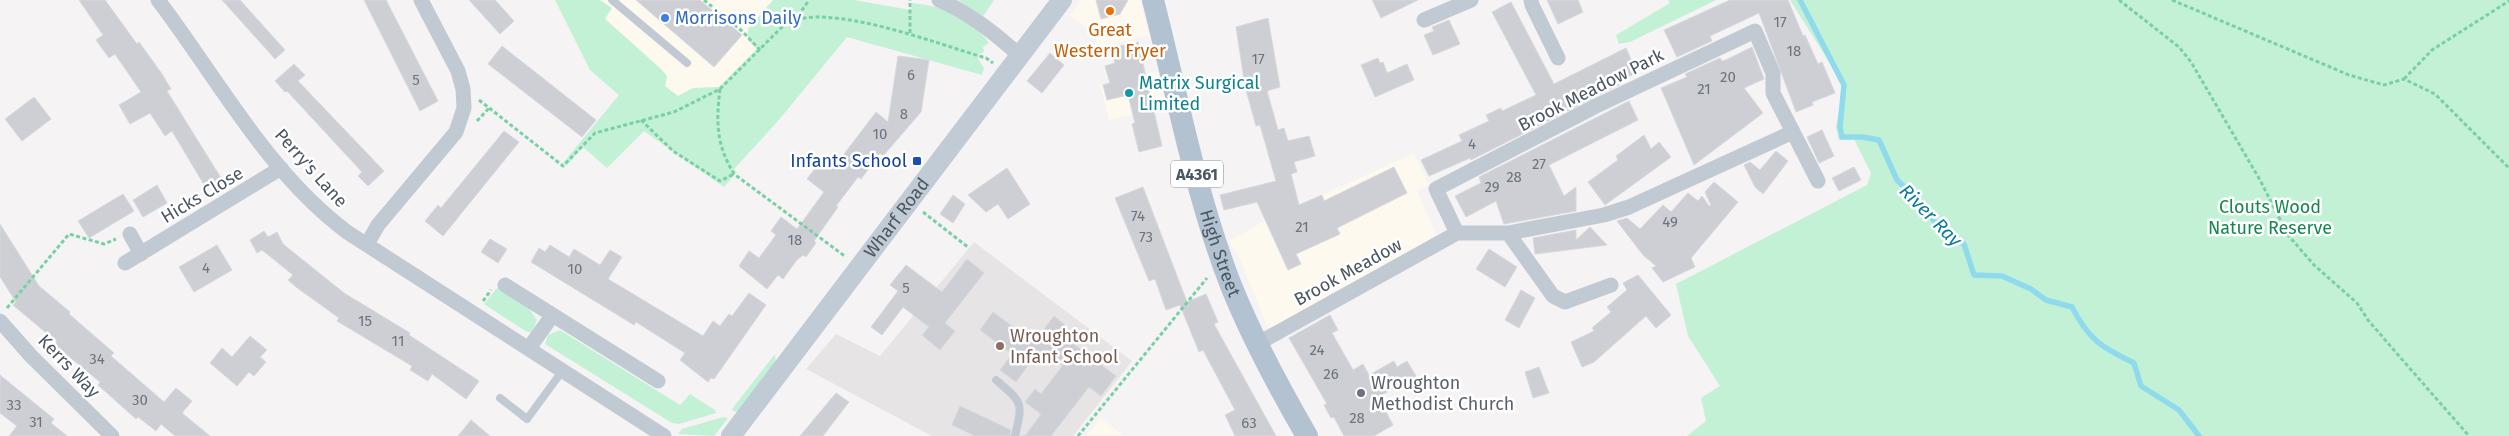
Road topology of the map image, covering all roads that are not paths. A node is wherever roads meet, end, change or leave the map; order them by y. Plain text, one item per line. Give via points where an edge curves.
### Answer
1 (158, 0) edge
2 (421, 0) edge
3 (612, 0) edge
4 (939, 0) edge
5 (1154, 0) edge
6 (1471, 0) edge
7 (1531, 0) edge
8 (1056, 2) edge
9 (1424, 20) dead end
10 (1558, 58) dead end
11 (686, 63) dead end
12 (1013, 63) junction
13 (1793, 132) junction
14 (281, 168) junction
15 (1818, 180) dead end
16 (1457, 232) junction
17 (1508, 233) junction
18 (130, 234) road end
19 (367, 244) junction
20 (142, 254) junction
21 (125, 263) dead end
22 (505, 285) road end
23 (1611, 285) dead end
24 (3, 316) edge
25 (552, 316) junction
26 (1256, 344) junction
27 (529, 348) junction
28 (563, 370) junction
29 (996, 380) dead end
30 (658, 381) dead end
31 (500, 398) dead end
32 (112, 436) edge
33 (664, 436) edge
34 (731, 436) edge
35 (1015, 436) edge
36 (1307, 436) edge

1 - 14 street, Perry's Lane
2 - 19 street via 458,71 464,98 461,121 456,132 378,225
3 - 11 lane
4 - 12 street via 968,16
5 - 26 main road, High Street / A4361 via 1202,194 1223,263
6 - 9 street
7 - 10 street
8 - 12 main road, Wharf Road
12 - 34 main road, Wharf Road
13 - 15 street, Brook Meadow Park
13 - 16 street, Brook Meadow Park via 1773,94 1773,73 1755,31 1613,97 1436,188
13 - 17 street via 1629,207 1604,215
14 - 19 street, Perry's Lane via 326,215
14 - 20 street, Hicks Close
16 - 17 street
16 - 26 street, Brook Meadow
17 - 23 street via 1553,296 1565,302
18 - 20 street
19 - 27 street, Perry's Lane
20 - 21 street, Hicks Close
22 - 25 street
24 - 32 street, Kerrs Way
25 - 27 street
25 - 30 street
26 - 36 main road, High Street / A4361
27 - 28 street, Perry's Lane
28 - 31 lane via 527,419
28 - 33 street, Perry's Lane
29 - 35 lane via 1020,403

